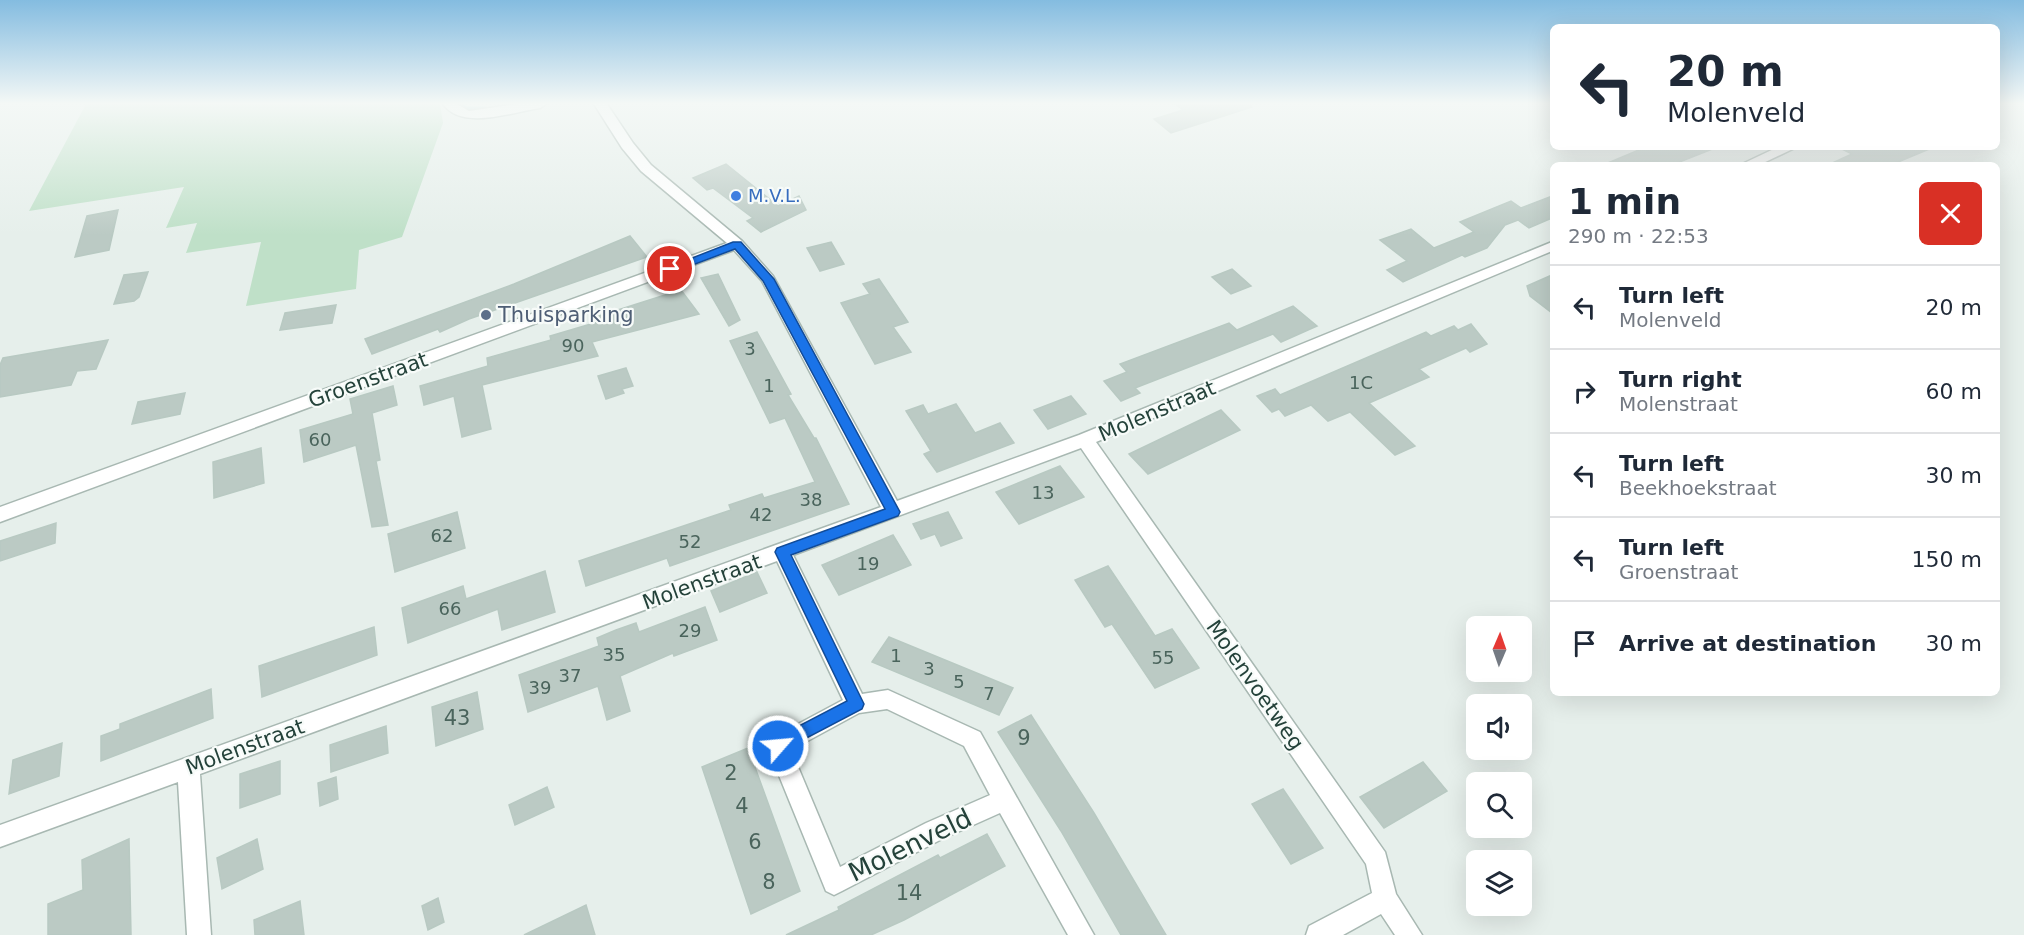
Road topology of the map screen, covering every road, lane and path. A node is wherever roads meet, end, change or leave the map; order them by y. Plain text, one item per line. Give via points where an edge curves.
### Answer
1 (629, 148) edge
2 (1783, 150) edge
3 (1754, 162) edge
4 (737, 244) junction
5 (1550, 247) edge
6 (1085, 440) junction
7 (893, 512) junction
8 (0, 515) edge
9 (782, 552) junction
10 (856, 704) junction
11 (188, 768) junction
12 (1005, 800) junction
13 (0, 836) edge
14 (1385, 899) junction
15 (200, 935) edge
16 (1082, 935) edge
17 (1318, 935) edge
18 (1410, 935) edge

1 - 4 street via 646,168
2 - 3 street
4 - 7 street via 768,279
4 - 8 street, Groenstraat
5 - 6 street, Molenstraat
6 - 7 street, Molenstraat
6 - 14 street, Molenvoetweg via 1377,860
7 - 9 street, Molenstraat
9 - 10 street
9 - 11 street, Molenstraat
10 - 12 street, Molenveld via 888,699 972,739
10 - 12 street, Molenveld via 778,746 834,883 934,831
11 - 13 street, Molenstraat
11 - 15 street
12 - 16 street, Molenveld
14 - 17 street
14 - 18 street, Molenvoetweg

